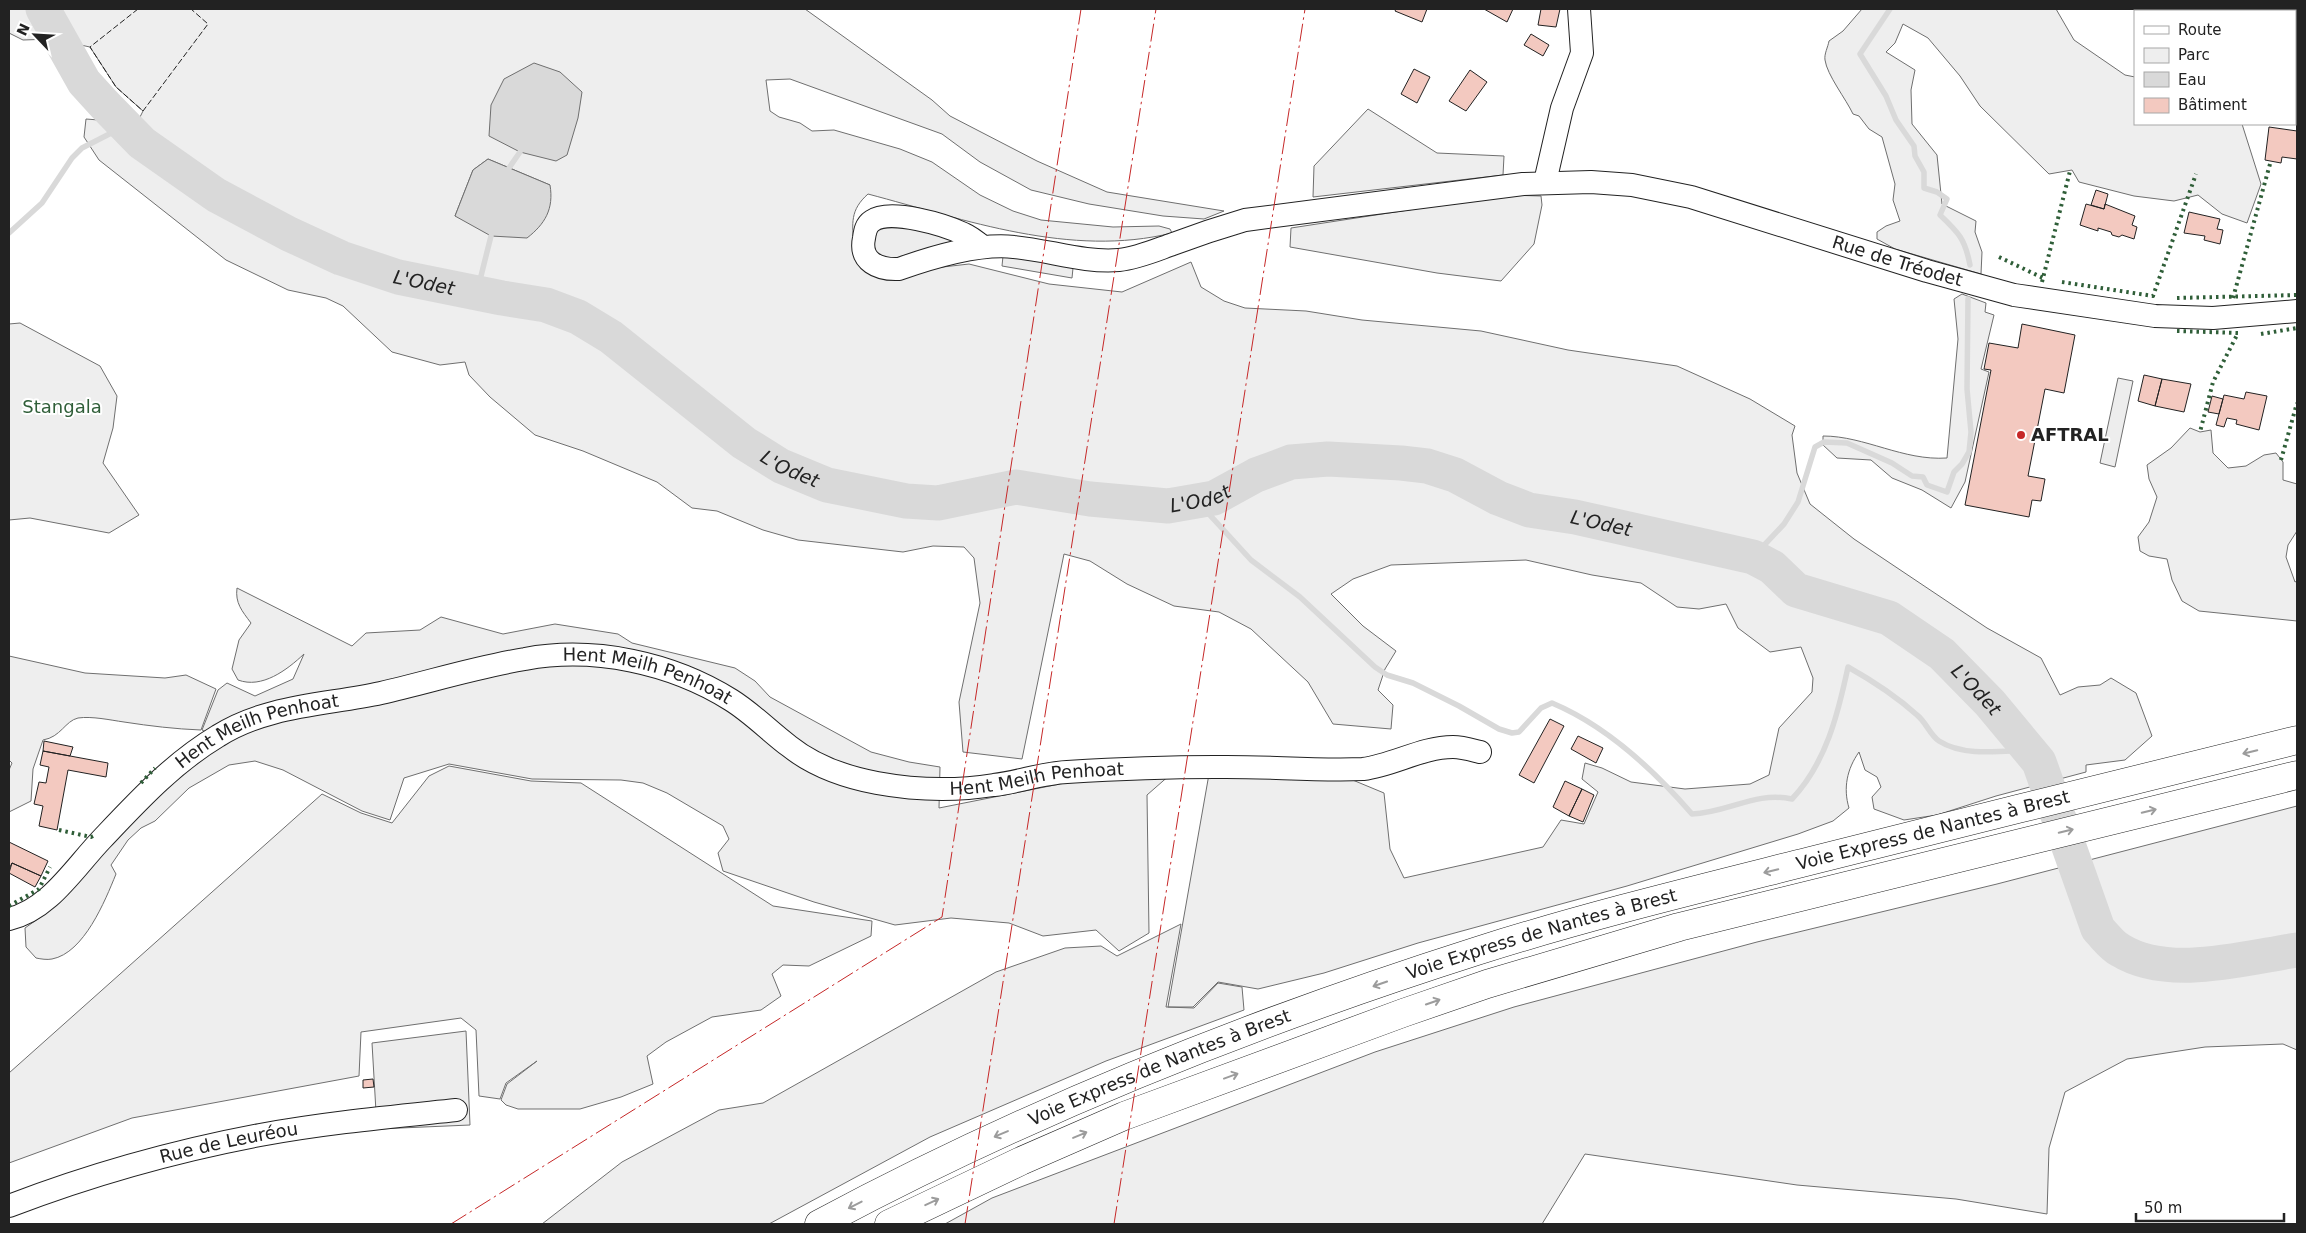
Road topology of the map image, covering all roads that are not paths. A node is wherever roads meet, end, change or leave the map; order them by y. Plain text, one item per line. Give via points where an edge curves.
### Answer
1 (1579, 9) edge
2 (1546, 182) junction
3 (983, 247) junction
4 (2297, 311) edge
5 (2297, 740) edge
6 (1480, 752) dead end
7 (2297, 775) edge
8 (9, 919) edge
9 (456, 1110) dead end
10 (9, 1206) edge
11 (819, 1224) edge
12 (888, 1224) edge

1 - 2 street via 1582,53 1562,108
2 - 3 street, Rue de Tréodet via 1245,220 1120,260 1098,260 1014,247
2 - 4 street, Rue de Tréodet via 1632,185 1691,197 1927,272 2014,295 2155,316 2213,318
3 - 3 street, Rue de Tréodet via 899,269 885,269 866,259 862,244 867,225 889,215 965,234
5 -> 11 highway, Voie Express de Nantes à Brest via 1647,902 1480,950 1272,1022 1130,1079 981,1143
6 - 8 street, Hent Meilh Penhoat via 1454,746 1363,769 1214,767 1063,772 994,786 910,788 851,777 803,757 730,700 686,678 640,663 600,656 568,654 528,658 384,693 279,711 220,734 165,775 102,838 49,898 29,912
12 -> 7 highway, Voie Express de Nantes à Brest via 1124,1116 1487,984 1679,926
9 - 10 street, Rue de Leuréou via 309,1127 218,1144 112,1171

